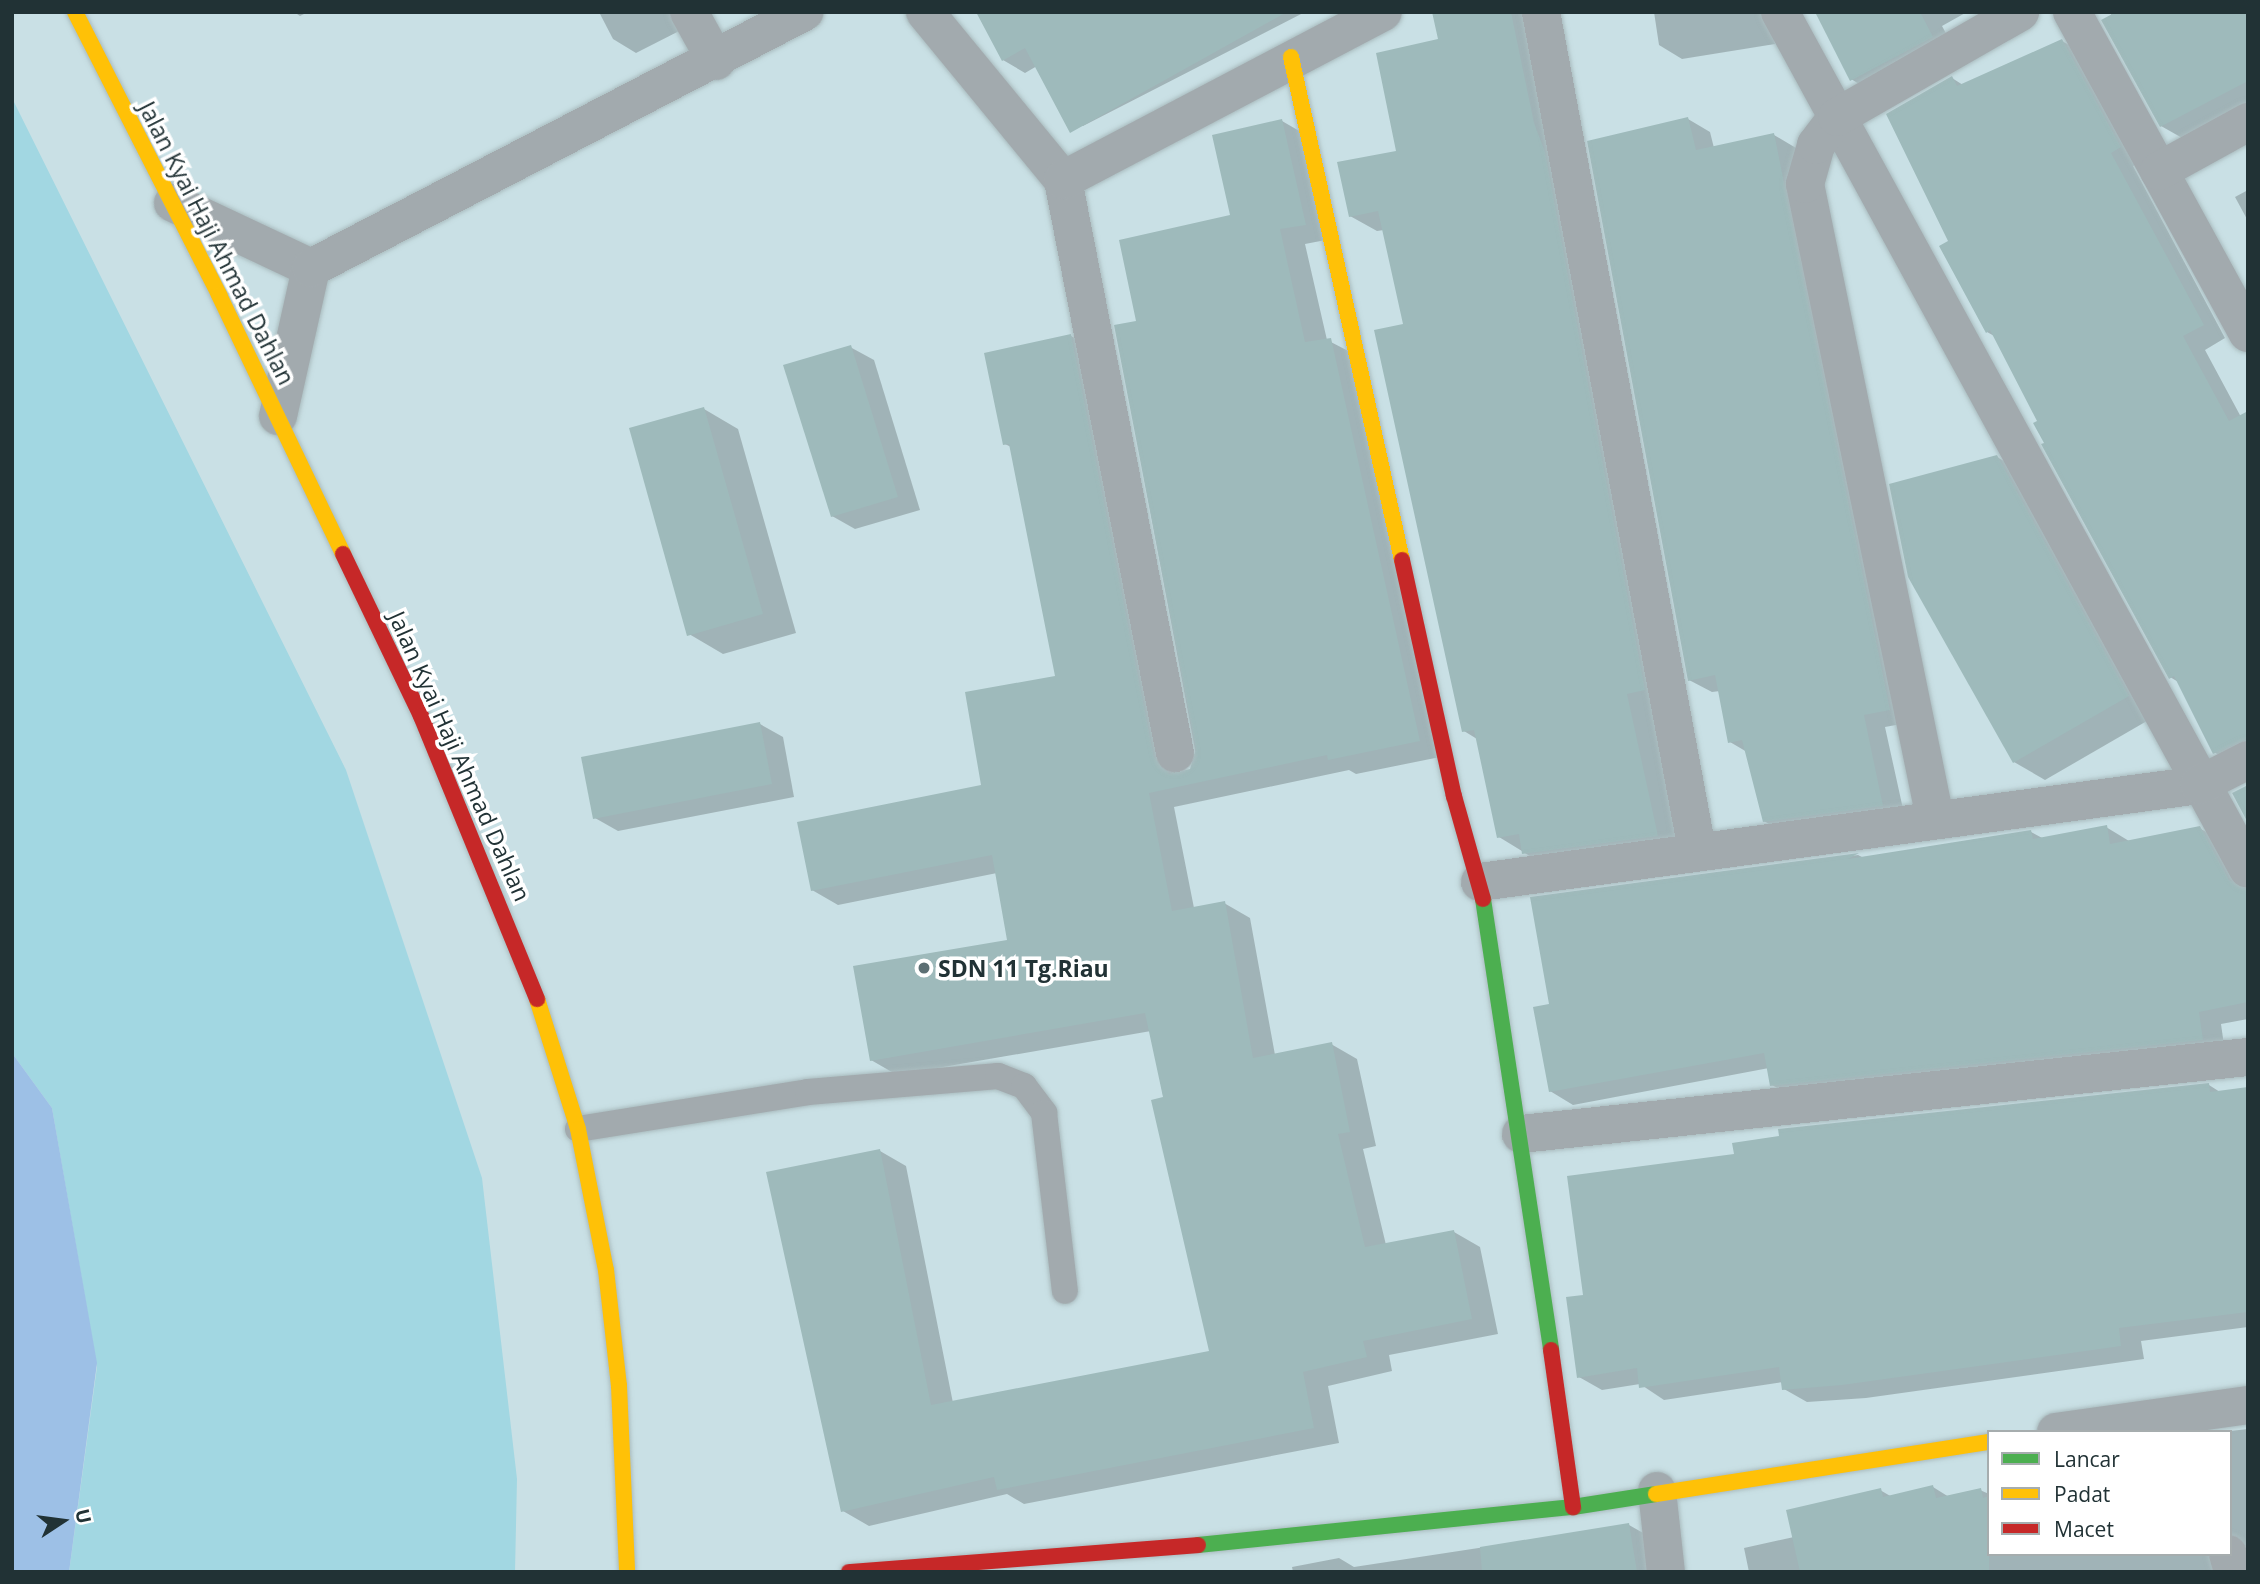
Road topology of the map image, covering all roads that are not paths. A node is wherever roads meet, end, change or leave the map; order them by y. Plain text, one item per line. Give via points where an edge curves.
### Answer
1 (75, 12) edge
2 (689, 12) edge
3 (804, 12) edge
4 (925, 12) edge
5 (1383, 12) edge
6 (1541, 12) edge
7 (1780, 12) edge
8 (2020, 12) edge
9 (2072, 12) edge
10 (1291, 57) junction
11 (716, 61) junction
12 (1837, 117) junction
13 (2248, 122) edge
14 (2159, 171) junction
15 (1063, 180) junction
16 (173, 203) junction
17 (311, 268) junction
18 (2248, 333) edge
19 (278, 416) junction
20 (1175, 753) dead end
21 (2248, 760) edge
22 (2199, 785) junction
23 (1935, 818) junction
24 (1697, 850) junction
25 (2248, 869) edge
26 (1479, 882) junction
27 (2248, 1057) edge
28 (578, 1129) junction
29 (1521, 1135) junction
30 (1065, 1292) dead end
31 (2248, 1405) edge
32 (2196, 1422) edge
33 (2084, 1430) edge
34 (1987, 1442) edge
35 (1657, 1491) junction
36 (1573, 1507) junction
37 (627, 1572) edge
38 (849, 1572) edge
39 (1666, 1572) edge

1 - 16 street, Jalan Kyai Haji Ahmad Dahlan
2 - 11 street
3 - 11 street
4 - 15 street
5 - 10 street
6 - 24 street
7 - 12 street
8 - 12 street
9 - 14 street
10 - 15 street
10 - 26 street via 1454,796
11 - 17 street
12 - 22 street
12 - 23 street via 1816,145 1805,184
13 - 14 street
14 - 18 street
15 - 20 street
16 - 17 street
16 - 19 street, Jalan Kyai Haji Ahmad Dahlan
17 - 19 street
19 - 28 street, Jalan Kyai Haji Ahmad Dahlan via 421,716 528,970
21 - 22 street
22 - 23 street
22 - 25 street
23 - 24 street
24 - 26 street
26 - 29 street
27 - 29 street
28 - 30 lane via 808,1093 998,1076 1024,1086 1044,1113
28 - 37 street, Jalan Kyai Haji Ahmad Dahlan via 606,1270 617,1373
29 - 36 street
31 - 32 street
32 - 33 street
34 - 35 street
35 - 36 street
35 - 39 street
36 - 38 street via 1243,1542

